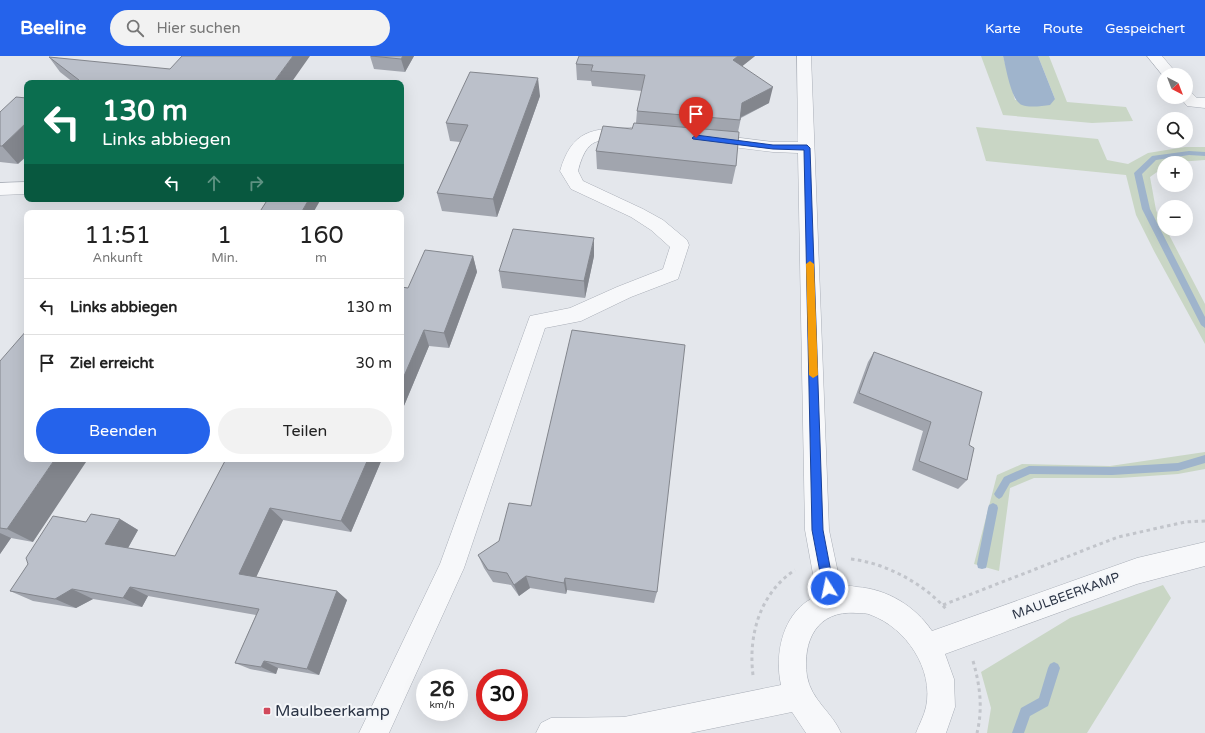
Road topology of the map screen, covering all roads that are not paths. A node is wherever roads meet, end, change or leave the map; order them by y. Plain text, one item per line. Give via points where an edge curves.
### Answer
1 (804, 56) edge
2 (1154, 56) edge
3 (1164, 68) edge
4 (1193, 103) edge
5 (1205, 103) edge
6 (650, 134) edge
7 (688, 137) edge
8 (807, 148) junction
9 (24, 188) edge
10 (0, 189) edge
11 (1205, 554) edge
12 (831, 601) junction
13 (929, 646) junction
14 (799, 696) junction
15 (374, 733) edge
16 (551, 733) edge
17 (826, 733) edge
18 (931, 733) edge

1 - 8 street
2 - 3 street
4 - 5 street
6 - 15 street via 615,133 591,138 577,148 569,171 577,186 637,213 657,225 680,245 671,274 574,315 537,322 451,568
7 - 8 street via 773,147
8 - 12 street via 817,530
9 - 10 street
11 - 13 street, MAULBEERKAMP via 1137,571
12 - 13 street via 856,598 882,604 906,619
12 - 14 street via 809,614 795,637 792,666
13 - 18 street via 941,675 942,705
14 - 16 street via 624,732
14 - 17 street via 812,719

